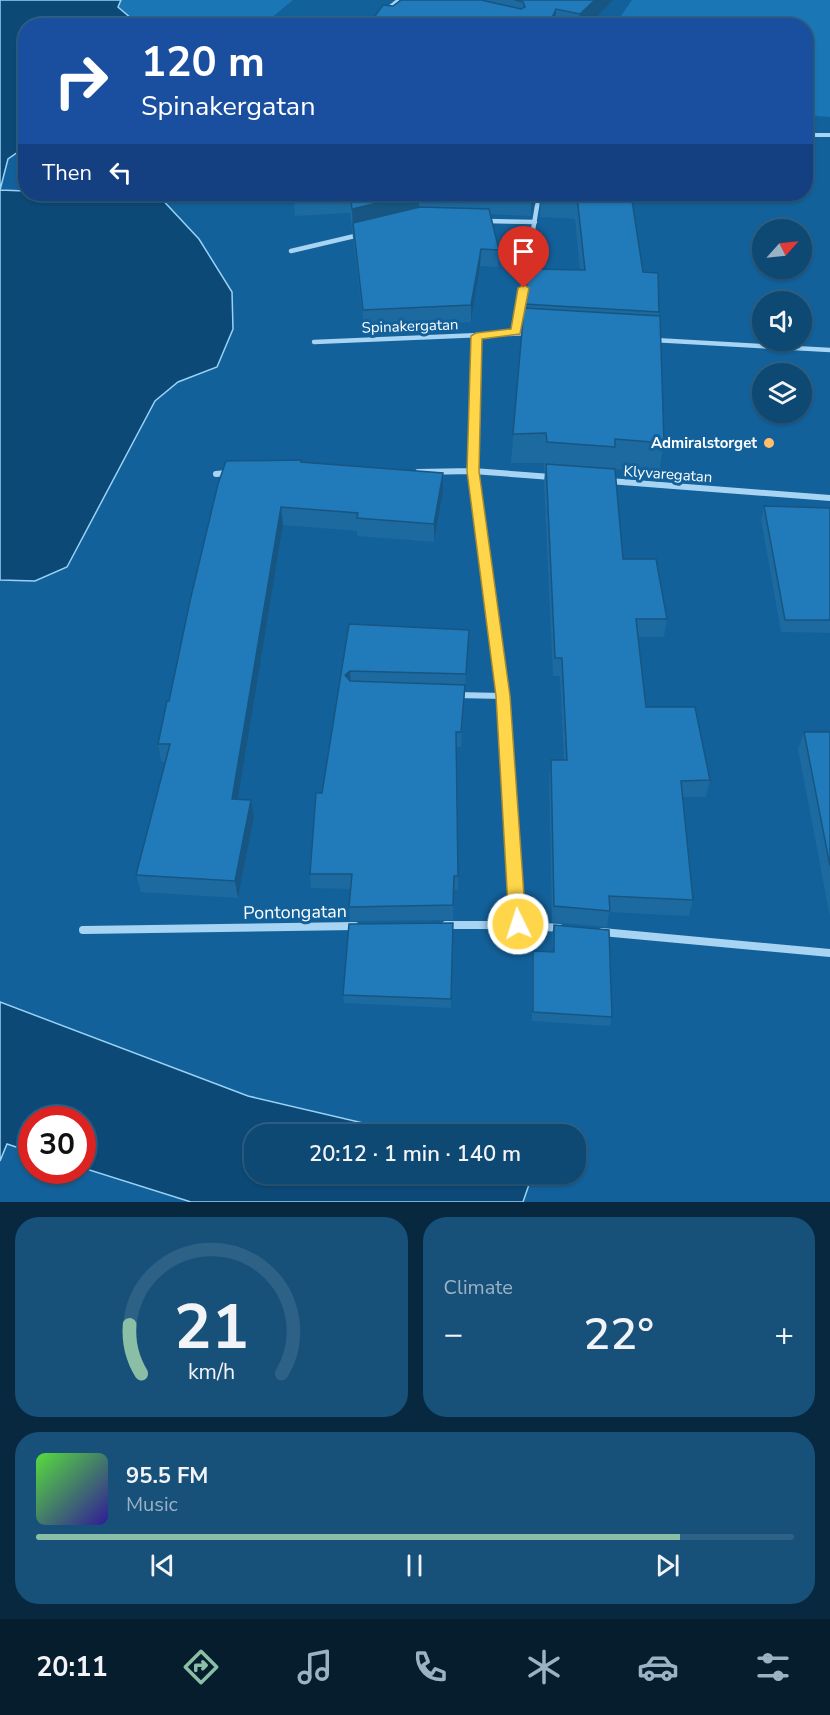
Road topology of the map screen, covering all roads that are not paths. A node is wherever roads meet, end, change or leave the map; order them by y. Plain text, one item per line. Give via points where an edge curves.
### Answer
1 (398, 0) edge
2 (382, 13) edge
3 (813, 135) edge
4 (830, 135) edge
5 (537, 201) edge
6 (477, 221) edge
7 (535, 222) junction
8 (360, 234) edge
9 (291, 252) dead end
10 (516, 332) junction
11 (539, 333) edge
12 (476, 336) junction
13 (644, 339) edge
14 (314, 342) dead end
15 (830, 350) edge
16 (473, 471) junction
17 (414, 472) edge
18 (239, 473) edge
19 (216, 474) dead end
20 (556, 478) edge
21 (604, 481) edge
22 (830, 498) edge
23 (444, 694) edge
24 (503, 696) junction
25 (518, 924) junction
26 (365, 926) edge
27 (435, 926) edge
28 (564, 929) edge
29 (82, 930) dead end
30 (598, 932) edge
31 (830, 953) edge

1 - 2 lane
3 - 4 street
5 - 7 street
6 - 7 street
7 - 10 street
8 - 9 street
10 - 11 street, Spinakergatan
10 - 12 street, Spinakergatan
12 - 14 street, Spinakergatan
12 - 16 street
13 - 15 street
16 - 17 street
16 - 20 street
16 - 24 street
18 - 19 street
21 - 22 street, Klyvaregatan
23 - 24 street
24 - 25 street
25 - 27 street
25 - 28 street
26 - 29 street, Pontongatan
30 - 31 street

